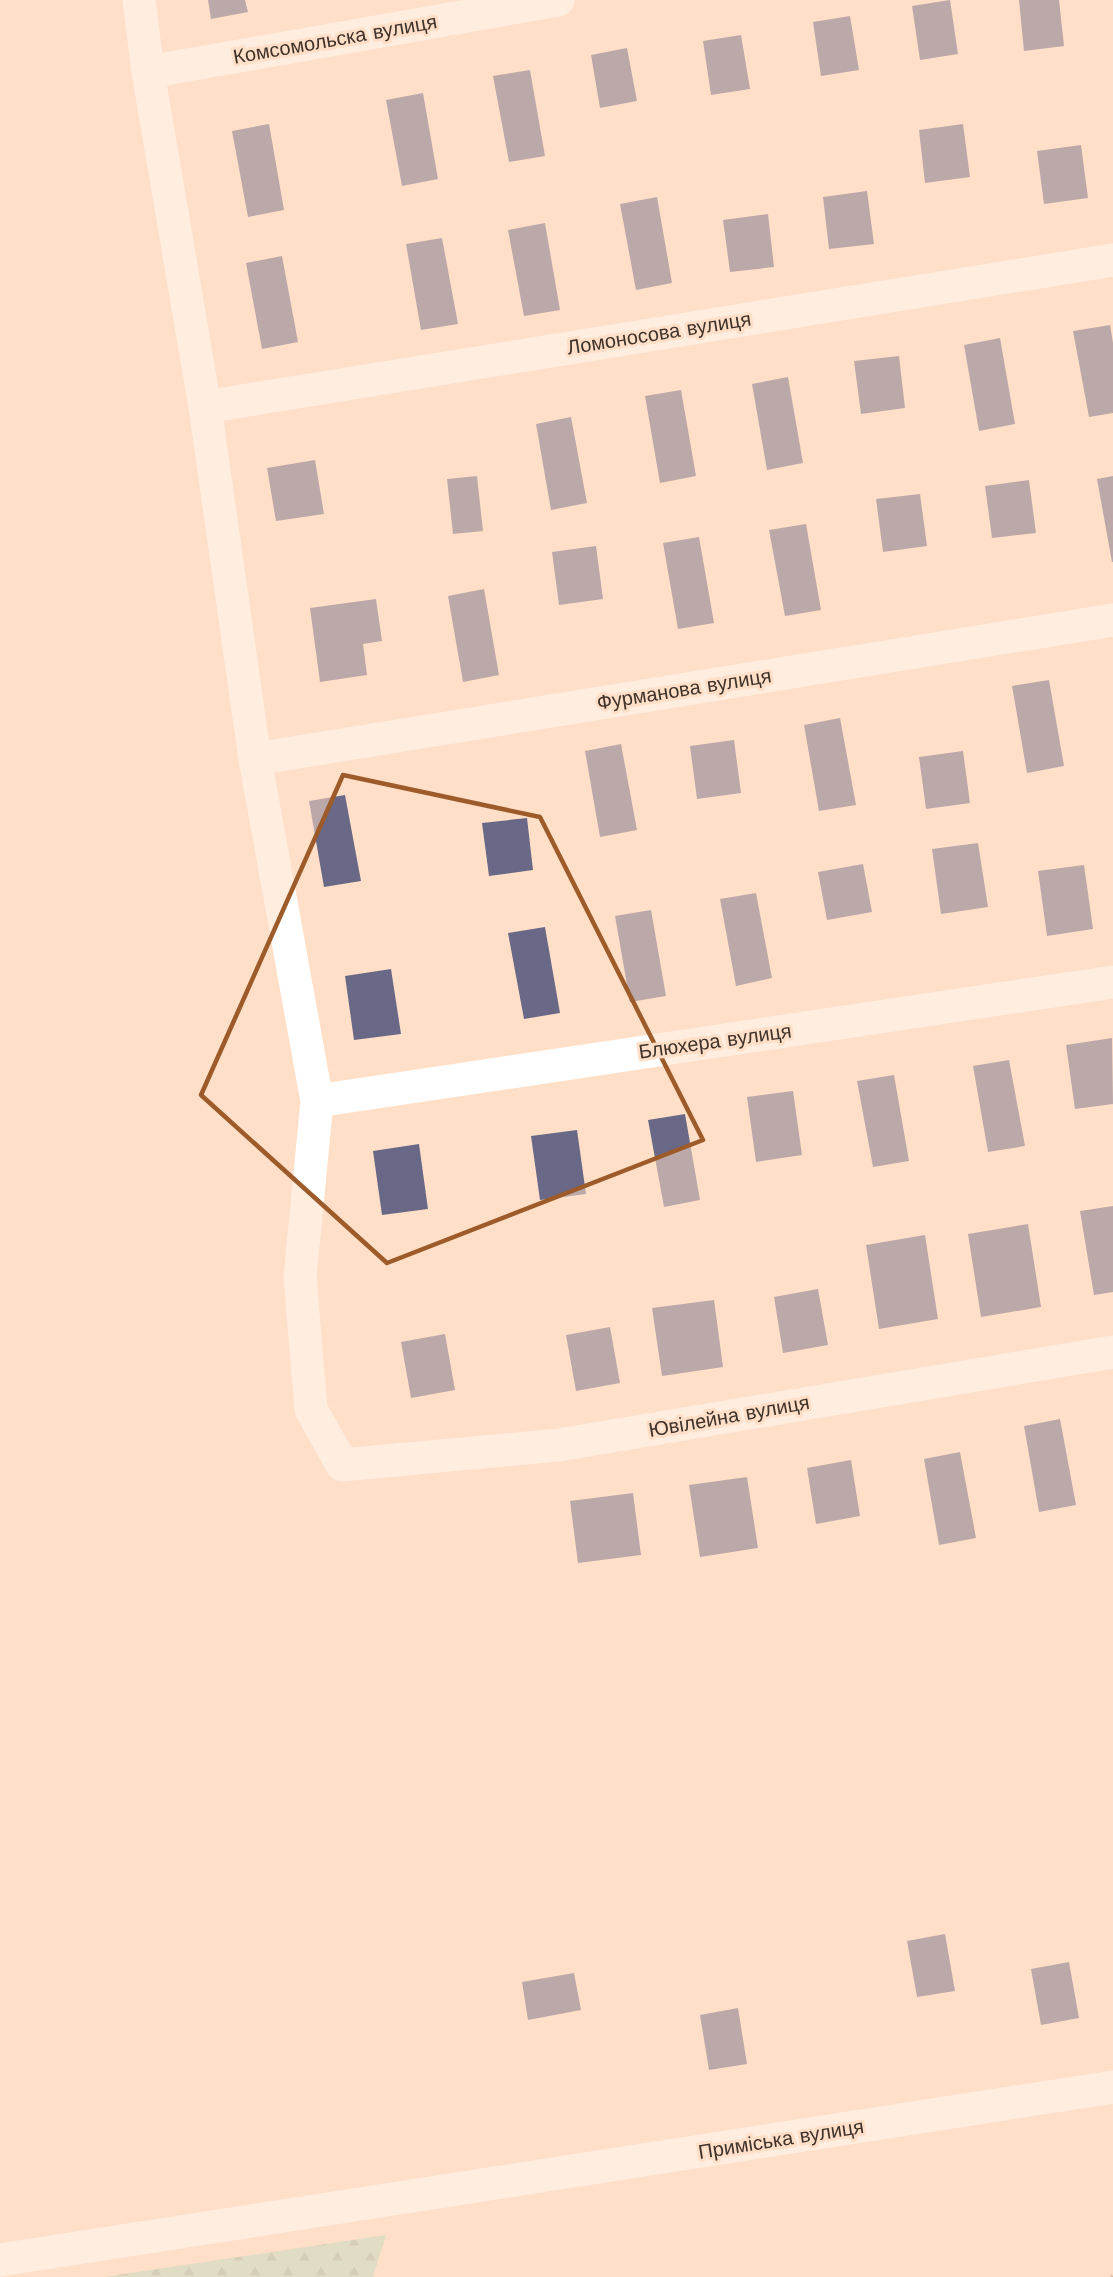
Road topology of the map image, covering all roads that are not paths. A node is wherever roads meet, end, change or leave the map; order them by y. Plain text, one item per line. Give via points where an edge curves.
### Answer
1 (139, 0) edge
2 (558, 0) edge
3 (148, 72) junction
4 (1113, 260) edge
5 (205, 407) junction
6 (1113, 620) edge
7 (255, 759) junction
8 (1113, 982) edge
9 (317, 1101) junction
10 (1113, 1352) edge
11 (1113, 2087) edge
12 (0, 2260) edge

1 - 3 street
2 - 3 street, Комсомольска вулиця
3 - 5 street
4 - 5 street, Ломоносова вулиця
5 - 7 street
6 - 7 street, Фурманова вулиця
7 - 9 street
8 - 9 street, Блюхера вулиця
9 - 10 street, Ювілейна вулиця via 300,1277 311,1409 342,1465 559,1444
11 - 12 street, Приміська вулиця

